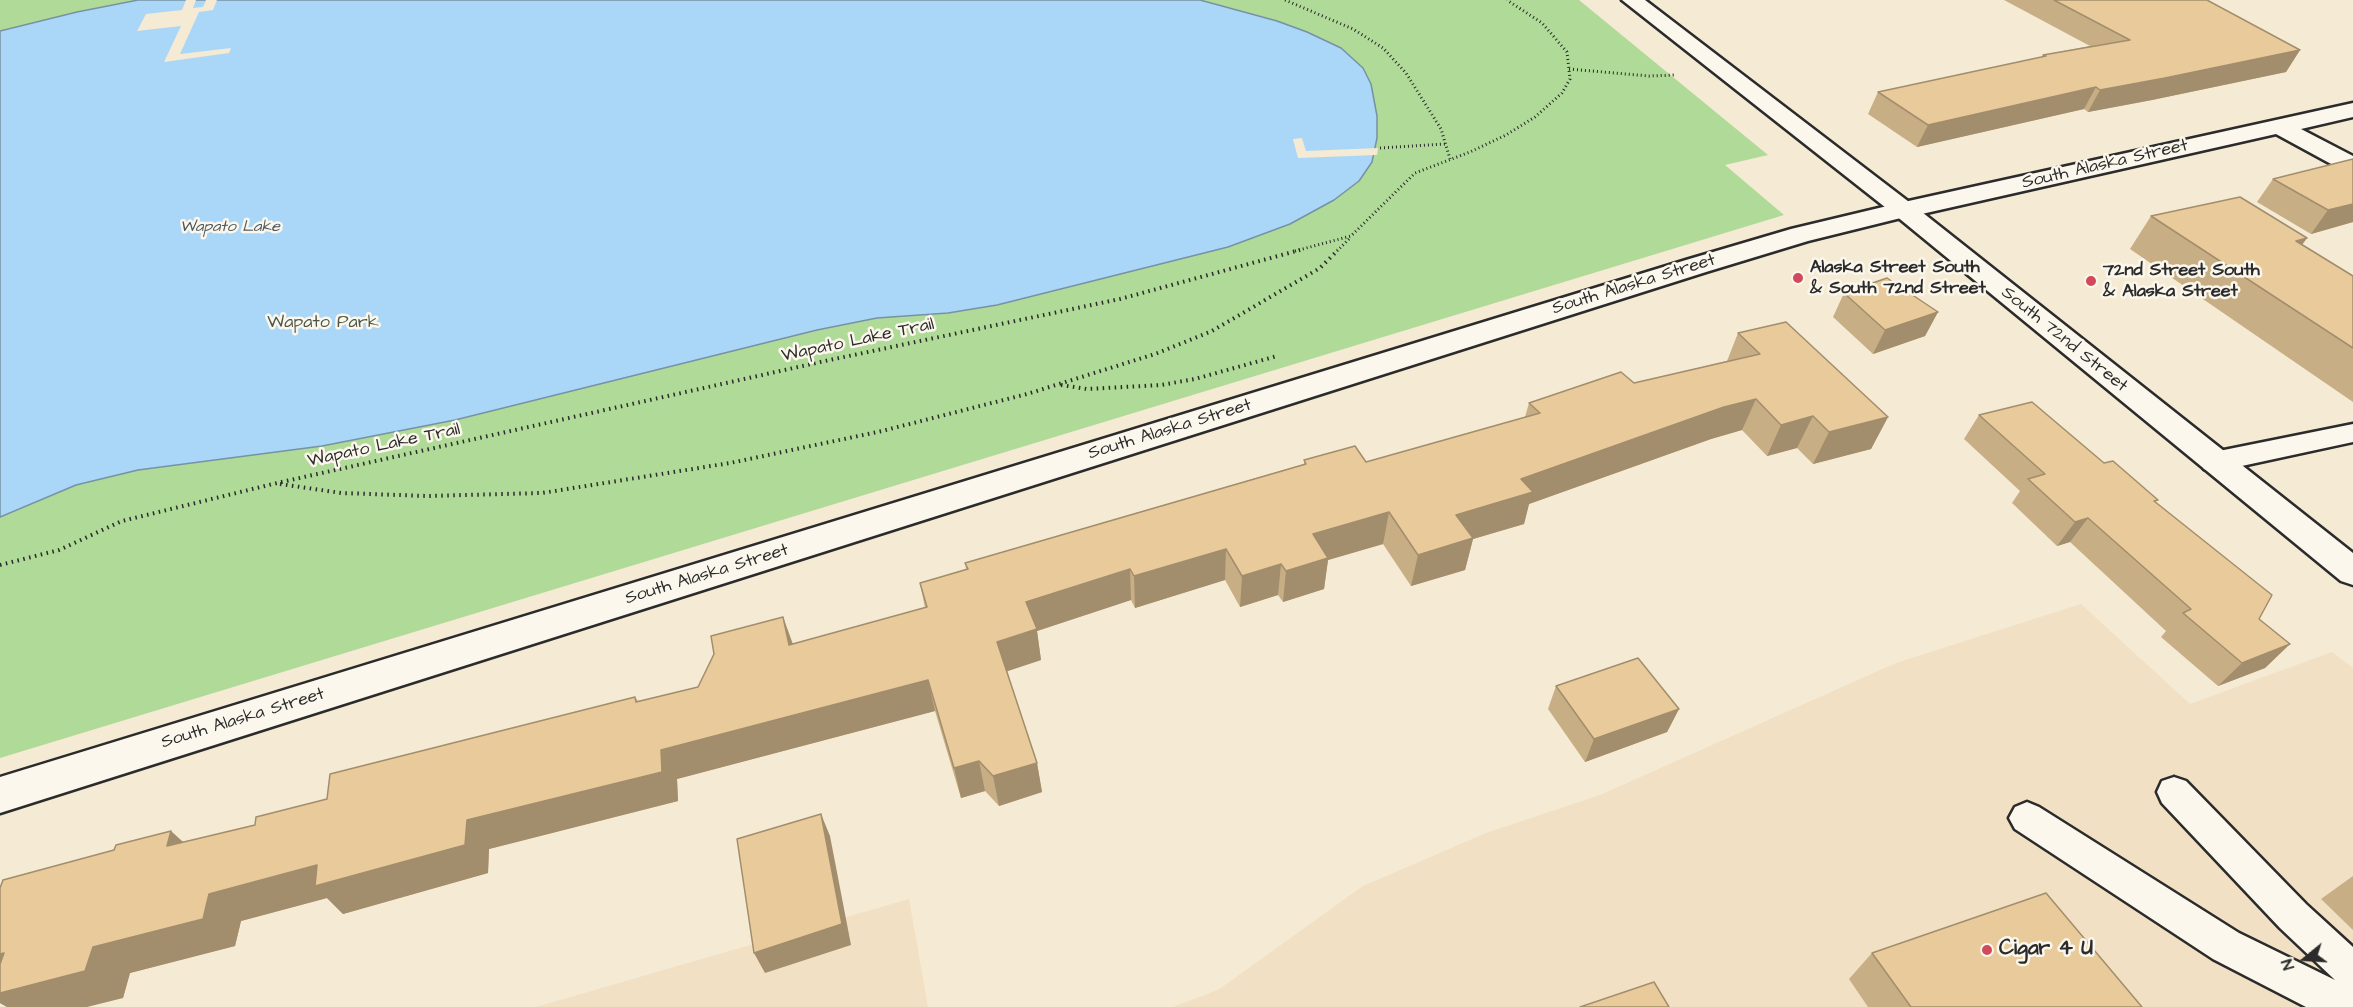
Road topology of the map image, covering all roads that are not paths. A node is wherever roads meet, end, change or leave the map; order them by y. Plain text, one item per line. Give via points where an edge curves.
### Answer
1 (1632, 0) edge
2 (2353, 110) edge
3 (2278, 126) junction
4 (2353, 166) edge
5 (1904, 210) junction
6 (2353, 433) edge
7 (2214, 462) junction
8 (2353, 572) edge
9 (2174, 792) dead end
10 (0, 795) edge
11 (2027, 818) dead end
12 (2353, 969) edge
13 (2353, 1007) edge

1 - 5 street, South 72nd Street
2 - 3 street, South Alaska Street
3 - 4 street
3 - 5 street, South Alaska Street
5 - 7 street, South 72nd Street
5 - 10 street, South Alaska Street via 1696,266
6 - 7 lane
7 - 8 street, South 72nd Street
9 - 12 lane via 2293,916
11 - 13 lane via 2226,945

